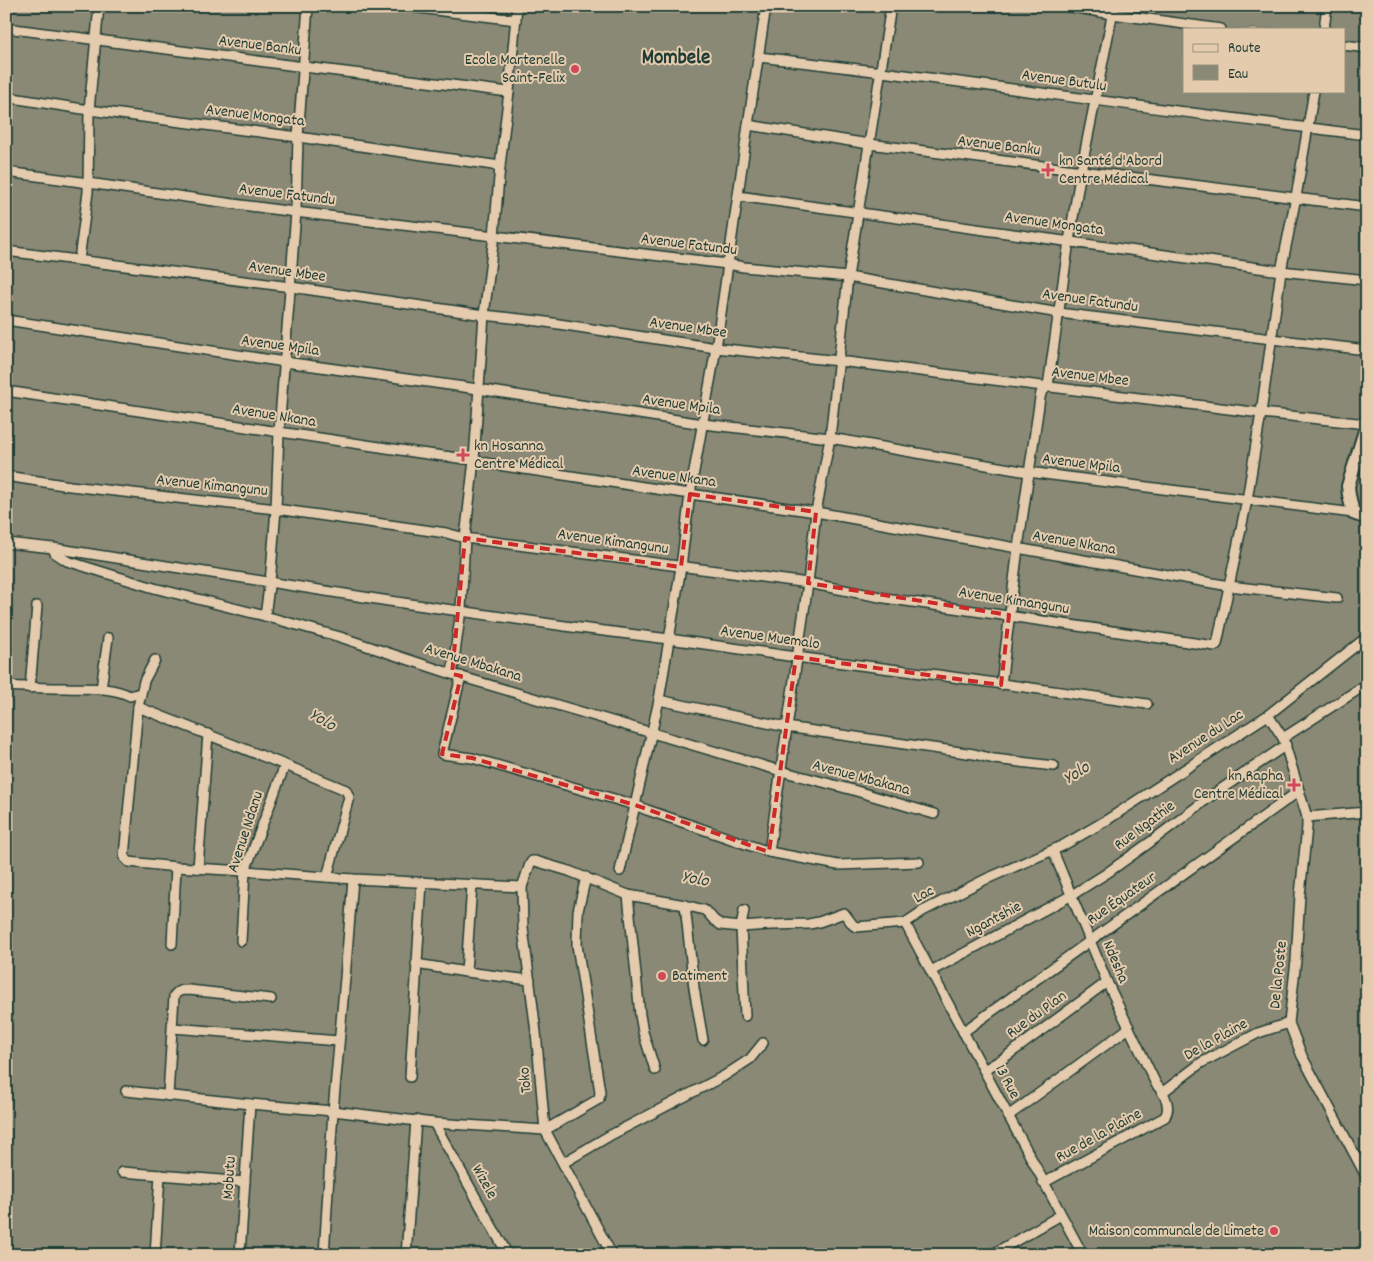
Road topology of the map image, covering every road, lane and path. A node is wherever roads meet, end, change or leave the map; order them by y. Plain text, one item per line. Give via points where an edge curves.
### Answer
1 (99, 6) edge
2 (308, 6) edge
3 (403, 6) edge
4 (517, 6) edge
5 (766, 6) edge
6 (891, 6) edge
7 (1066, 6) edge
8 (1327, 6) edge
9 (1113, 10) edge
10 (516, 20) junction
11 (6, 28) edge
12 (1215, 28) edge
13 (1324, 28) edge
14 (96, 40) junction
15 (1346, 45) edge
16 (1367, 48) edge
17 (758, 57) junction
18 (304, 67) junction
19 (881, 71) junction
20 (509, 92) junction
21 (1314, 92) edge
22 (6, 97) edge
23 (1095, 100) junction
24 (89, 110) junction
25 (748, 125) junction
26 (1308, 128) junction
27 (1367, 135) edge
28 (298, 137) junction
29 (869, 144) junction
30 (500, 166) junction
31 (1081, 171) junction
32 (6, 172) edge
33 (88, 182) junction
34 (738, 196) junction
35 (1296, 197) junction
36 (1367, 207) edge
37 (296, 212) junction
38 (858, 213) junction
39 (494, 236) junction
40 (1069, 241) junction
41 (6, 251) edge
42 (79, 260) junction
43 (727, 264) junction
44 (1280, 271) junction
45 (848, 277) junction
46 (1367, 280) edge
47 (291, 287) junction
48 (1059, 313) junction
49 (484, 315) junction
50 (6, 320) edge
51 (1272, 339) junction
52 (716, 348) junction
53 (1367, 350) edge
54 (839, 361) junction
55 (285, 362) junction
56 (1048, 386) junction
57 (478, 389) junction
58 (6, 391) edge
59 (1261, 414) junction
60 (703, 424) junction
61 (1367, 424) edge
62 (279, 432) junction
63 (830, 438) junction
64 (474, 460) junction
65 (1028, 472) junction
66 (6, 476) edge
67 (690, 494) junction
68 (1247, 500) junction
69 (276, 508) junction
70 (816, 512) junction
71 (1353, 513) junction
72 (1367, 518) edge
73 (464, 538) junction
74 (6, 543) edge
75 (52, 548) junction
76 (1018, 548) junction
77 (681, 567) junction
78 (270, 581) junction
79 (808, 583) junction
80 (1229, 586) junction
81 (1337, 598) dead end
82 (37, 606) dead end
83 (461, 610) junction
84 (1009, 615) junction
85 (265, 616) junction
86 (1367, 637) edge
87 (108, 638) dead end
88 (669, 639) junction
89 (796, 657) junction
90 (154, 660) dead end
91 (456, 675) junction
92 (1367, 684) edge
93 (1002, 685) junction
94 (6, 686) edge
95 (30, 688) junction
96 (101, 689) junction
97 (140, 693) junction
98 (659, 700) junction
99 (1147, 704) dead end
100 (138, 707) junction
101 (1268, 715) junction
102 (786, 726) junction
103 (651, 732) junction
104 (208, 734) junction
105 (1284, 742) junction
106 (285, 765) junction
107 (1054, 766) dead end
108 (781, 771) junction
109 (1299, 791) junction
110 (635, 804) junction
111 (1367, 812) edge
112 (934, 814) dead end
113 (1307, 816) junction
114 (1053, 851) junction
115 (769, 852) junction
116 (919, 862) dead end
117 (176, 867) junction
118 (198, 868) junction
119 (246, 871) junction
120 (620, 871) dead end
121 (327, 877) junction
122 (586, 877) junction
123 (353, 878) junction
124 (422, 882) junction
125 (472, 885) junction
126 (522, 887) junction
127 (628, 895) junction
128 (1072, 895) junction
129 (685, 905) junction
130 (744, 910) dead end
131 (905, 923) junction
132 (741, 927) junction
133 (240, 940) dead end
134 (1089, 940) junction
135 (172, 944) dead end
136 (416, 964) junction
137 (931, 971) junction
138 (466, 972) junction
139 (530, 980) junction
140 (1107, 982) junction
141 (271, 999) dead end
142 (745, 1016) dead end
143 (1289, 1023) junction
144 (173, 1028) junction
145 (1129, 1028) junction
146 (963, 1032) junction
147 (703, 1040) dead end
148 (339, 1041) junction
149 (763, 1043) dead end
150 (655, 1070) dead end
151 (984, 1070) junction
152 (410, 1077) dead end
153 (126, 1091) dead end
154 (1163, 1092) junction
155 (168, 1096) junction
156 (250, 1104) junction
157 (333, 1111) junction
158 (1168, 1112) joint
159 (1008, 1116) junction
160 (416, 1120) junction
161 (434, 1123) junction
162 (545, 1130) junction
163 (563, 1163) junction
164 (122, 1172) dead end
165 (160, 1175) junction
166 (1367, 1178) edge
167 (245, 1182) junction
168 (1044, 1183) junction
169 (1061, 1215) junction
170 (1367, 1247) edge
171 (155, 1255) edge
172 (240, 1255) edge
173 (324, 1255) edge
174 (406, 1255) edge
175 (508, 1255) edge
176 (612, 1255) edge
177 (991, 1255) edge
178 (1083, 1255) edge
179 (1357, 1255) edge

1 - 14 street
2 - 18 street
3 - 10 street
4 - 10 street
5 - 17 street
6 - 19 street
7 - 9 street
8 - 13 street
9 - 12 street
9 - 23 street
10 - 20 street
11 - 14 street, Avenue Banku
14 - 18 street, Avenue Banku
14 - 24 street
15 - 16 street
17 - 19 street, Avenue Butulu
17 - 25 street
18 - 20 street, Avenue Banku
18 - 28 street
19 - 23 street, Avenue Butulu
19 - 29 street
20 - 30 street
21 - 26 street
22 - 24 street, Avenue Mongata
23 - 26 street, Avenue Butulu
23 - 31 street
24 - 28 street, Avenue Mongata
24 - 33 street
25 - 29 street, Avenue Banku
25 - 34 street
26 - 27 street, Avenue Butulu
26 - 35 street
28 - 30 street, Avenue Mongata
28 - 37 street
29 - 31 street, Avenue Banku
29 - 38 street
30 - 39 street
31 - 35 street, Avenue Banku
31 - 40 street
32 - 33 street, Avenue Fatundu
33 - 37 street, Avenue Fatundu
33 - 42 street
34 - 38 street, Avenue Mongata
34 - 43 street
35 - 36 street, Avenue Banku
35 - 44 street
37 - 39 street, Avenue Fatundu
37 - 47 street
38 - 40 street, Avenue Mongata
38 - 45 street
39 - 43 street, Avenue Fatundu
39 - 49 street
40 - 44 street, Avenue Mongata
40 - 48 street
41 - 42 street, Avenue Mbee
42 - 47 street, Avenue Mbee
43 - 45 street, Avenue Fatundu
43 - 52 street
44 - 46 street, Avenue Mongata
44 - 51 street
45 - 48 street, Avenue Fatundu
45 - 54 street
47 - 49 street, Avenue Mbee
47 - 55 street
48 - 51 street, Avenue Fatundu
48 - 56 street
49 - 52 street, Avenue Mbee via 539,320
49 - 57 street
50 - 55 street, Avenue Mpila
51 - 53 street, Avenue Fatundu
51 - 59 street
52 - 54 street, Avenue Mbee
52 - 60 street
54 - 56 street, Avenue Mbee
54 - 63 street
55 - 57 street, Avenue Mpila
55 - 62 street
56 - 59 street, Avenue Mbee
56 - 65 street via 1041,393
57 - 60 street, Avenue Mpila
57 - 64 street
58 - 62 street, Avenue Nkana
59 - 61 street, Avenue Mbee
59 - 68 street
60 - 63 street, Avenue Mpila
60 - 67 street
61 - 71 street via 1348,486
62 - 64 street, Avenue Nkana
62 - 69 street
63 - 65 street, Avenue Mpila
63 - 70 street
64 - 67 street, Avenue Nkana
64 - 73 street
65 - 68 street, Avenue Mpila
65 - 76 street
66 - 69 street, Avenue Kimangunu
67 - 70 street, Avenue Nkana
67 - 77 street
68 - 71 street, Avenue Mpila
68 - 80 street
69 - 73 street, Avenue Kimangunu
69 - 78 street
70 - 76 street, Avenue Nkana
70 - 79 street
71 - 72 street
73 - 77 street, Avenue Kimangunu
73 - 83 street
74 - 75 street, Avenue Mbakana
75 - 78 street, Avenue Muemalo
75 - 85 street, Avenue Mbakana via 67,560 154,588
76 - 80 street, Avenue Nkana
76 - 84 street
77 - 79 street, Avenue Kimangunu
77 - 88 street
78 - 83 street, Avenue Muemalo
78 - 85 street
79 - 84 street, Avenue Kimangunu via 885,598
79 - 89 street
80 - 81 street, Avenue Nkana
80 - 84 street, Avenue Kimangunu via 1215,646
82 - 95 street
83 - 88 street, Avenue Muemalo
83 - 91 street
84 - 93 street
85 - 91 street, Avenue Mbakana
86 - 101 street, Avenue du Lac
87 - 96 street
88 - 89 street, Avenue Muemalo
88 - 98 street
89 - 93 street, Avenue Muemalo
89 - 102 street
90 - 97 street
91 - 103 street, Avenue Mbakana
91 - 110 street via 442,754 472,758
92 - 105 street
93 - 99 street, Avenue Muemalo
94 - 95 street
95 - 96 street
96 - 97 street via 130,696
97 - 100 street
98 - 102 street
98 - 103 street
100 - 104 street
100 - 117 street via 124,857 129,862
101 - 105 street, De la Poste
101 - 114 street, Avenue du Lac via 1107,820
102 - 107 street
102 - 108 street
103 - 108 street, Avenue Mbakana
103 - 110 street
104 - 106 street
104 - 118 street
105 - 109 street, De la Poste
105 - 128 street, Rue Ngathie via 1149,843
106 - 119 street, Avenue Ndanu
106 - 121 street via 348,793
108 - 112 street, Avenue Mbakana
108 - 115 street
109 - 113 street, De la Poste
109 - 134 street, Rue Équateur
110 - 115 street
110 - 120 street
111 - 113 street
113 - 143 street, De la Poste
114 - 128 street, Ndesha
114 - 131 street, Lac via 984,880
115 - 116 street via 838,865
117 - 118 street
117 - 135 street
118 - 119 street
119 - 121 street
119 - 133 street, Avenue Ndanu
121 - 123 street
122 - 126 street via 532,861
122 - 127 street
122 - 162 street via 578,911 577,945 599,1099
123 - 124 street
123 - 148 street
124 - 125 street
124 - 136 street
125 - 126 street
125 - 138 street
126 - 139 street, Toko via 523,928
127 - 129 street
127 - 150 street via 640,1015
128 - 134 street, Ndesha
128 - 137 street, Ngantshie
129 - 132 street via 708,912 721,925
129 - 147 street
130 - 132 street
131 - 132 street, Lac via 856,927 844,913 809,924
131 - 137 street, 13 Rue
132 - 142 street
134 - 140 street, Ndesha
134 - 146 street, Rue Équateur
136 - 138 street
136 - 152 street
137 - 146 street, 13 Rue
138 - 139 street
139 - 162 street, Toko
140 - 145 street, Ndesha
140 - 151 street, Rue du Plan
141 - 144 street via 181,990 174,996
143 - 154 street, De la Plaine via 1258,1033 1201,1063
143 - 166 street, De la Poste via 1302,1056
144 - 148 street
144 - 155 street
145 - 154 street, Ndesha
145 - 159 street
146 - 151 street, 13 Rue
148 - 157 street
149 - 163 street via 750,1059 724,1076
151 - 159 street, 13 Rue
153 - 155 street
154 - 158 street, Ndesha
155 - 156 street
156 - 157 street
156 - 167 street, Mobutu
157 - 160 street
157 - 173 street
158 - 168 street, Rue de la Plaine via 1165,1117
159 - 168 street, 13 Rue
160 - 161 street
160 - 174 street
161 - 162 street
161 - 175 street, Wizele
162 - 163 street, Toko
163 - 176 street, Toko
164 - 165 street
165 - 167 street
165 - 171 street
167 - 172 street, Mobutu
168 - 169 street, 13 Rue
169 - 177 street
169 - 178 street, 13 Rue
170 - 179 street

